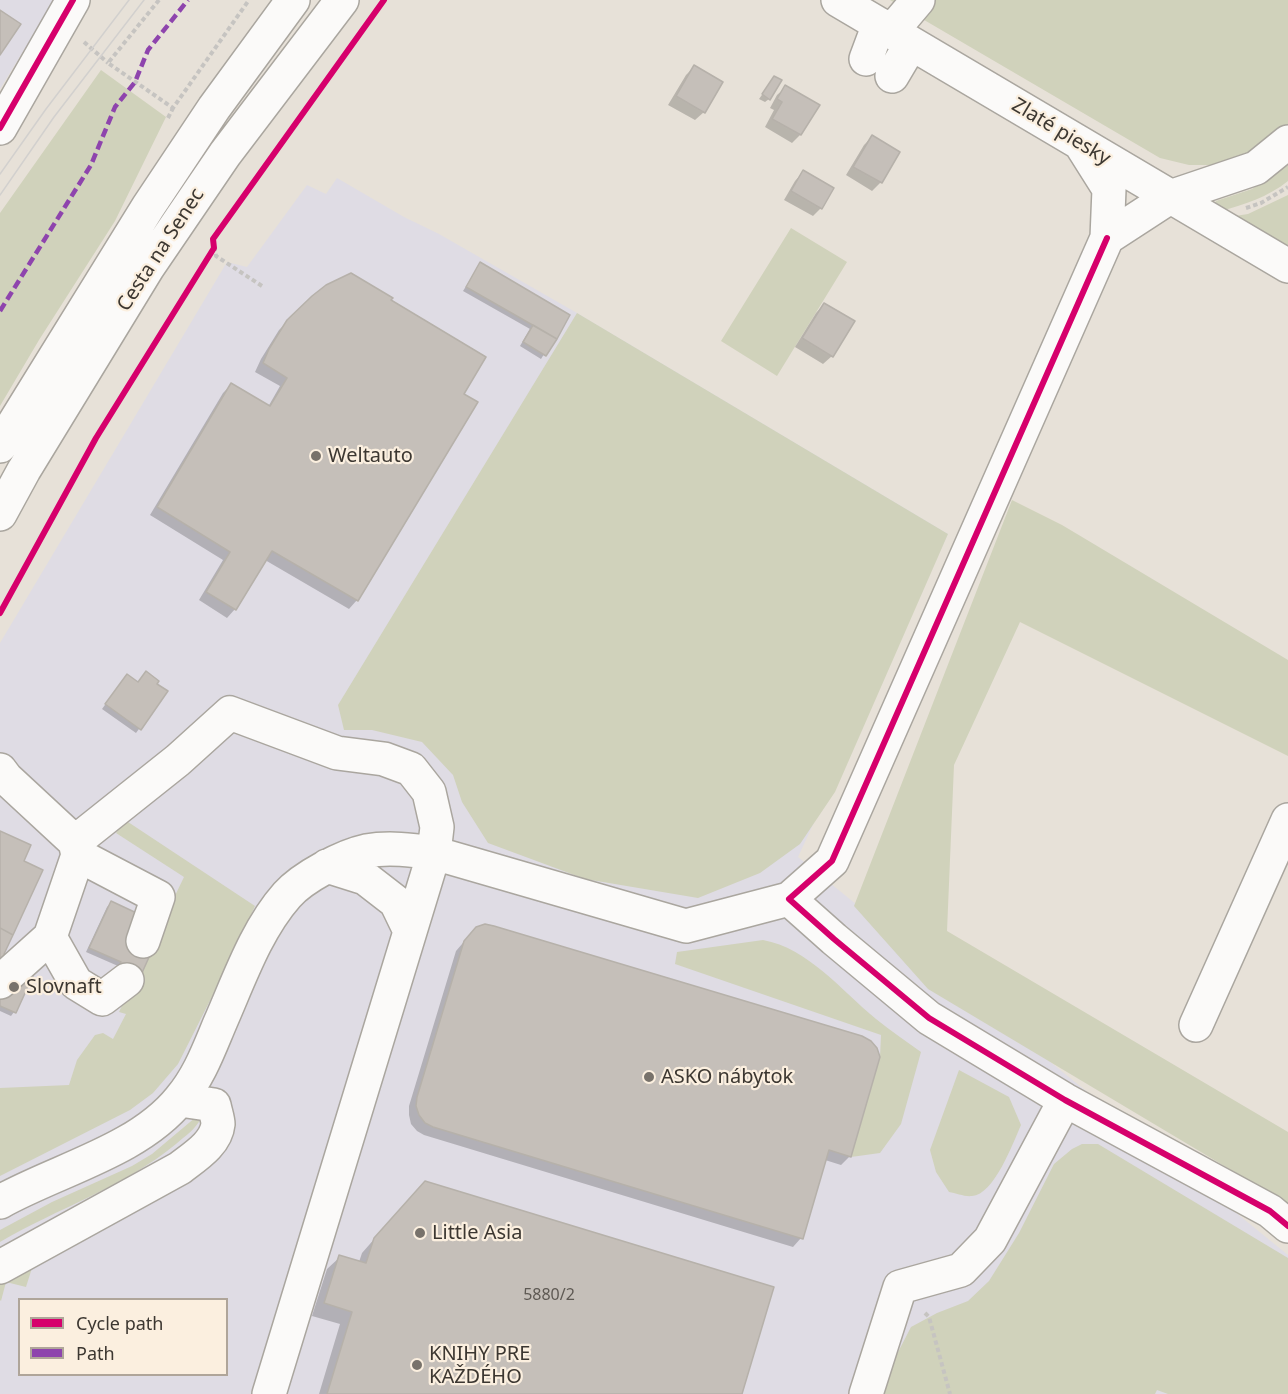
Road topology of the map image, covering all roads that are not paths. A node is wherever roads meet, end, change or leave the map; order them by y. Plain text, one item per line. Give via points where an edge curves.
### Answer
1 (73, 0) edge
2 (293, 0) edge
3 (342, 0) edge
4 (838, 0) edge
5 (918, 0) edge
6 (894, 33) junction
7 (879, 68) dead end
8 (0, 128) edge
9 (1288, 142) edge
10 (1080, 143) junction
11 (1170, 197) junction
12 (1107, 238) junction
13 (1288, 266) edge
14 (0, 446) edge
15 (0, 514) edge
16 (0, 770) edge
17 (1288, 820) edge
18 (76, 848) junction
19 (434, 853) junction
20 (327, 866) junction
21 (789, 899) junction
22 (410, 932) junction
23 (50, 937) junction
24 (143, 941) dead end
25 (127, 980) dead end
26 (0, 982) edge
27 (1196, 1025) dead end
28 (180, 1100) junction
29 (1065, 1100) junction
30 (0, 1202) edge
31 (1288, 1226) edge
32 (0, 1267) edge
33 (269, 1394) edge
34 (866, 1394) edge

1 - 8 main road
2 - 14 main road, Cesta na Senec via 155,197
3 - 15 main road, Cesta na Senec via 225,154 148,267
4 - 6 main road, Zlaté piesky
5 - 6 main road
6 - 7 main road
6 - 10 main road, Zlaté piesky
9 - 11 main road via 1256,168
10 - 11 main road, Zlaté piesky
10 - 12 main road via 1109,189
11 - 12 main road
11 - 13 main road, Zlaté piesky
12 - 21 main road via 832,861
16 - 18 main road
17 - 27 main road
18 - 19 main road via 230,713 337,753 384,759 411,769 429,792 437,827
18 - 23 main road
18 - 24 main road via 158,897
19 - 20 main road via 399,849 366,852
19 - 21 main road via 686,926
19 - 22 main road
20 - 22 main road via 365,878 396,902
20 - 28 main road via 288,894 264,930 197,1075
21 - 29 main road via 928,1018
22 - 33 main road
23 - 25 main road via 76,983 102,999
23 - 26 main road
28 - 30 main road via 136,1137
28 - 32 main road via 214,1105 218,1124 213,1139 202,1150 180,1168
29 - 31 main road via 1270,1211
29 - 34 main road via 990,1240 961,1270 900,1287

